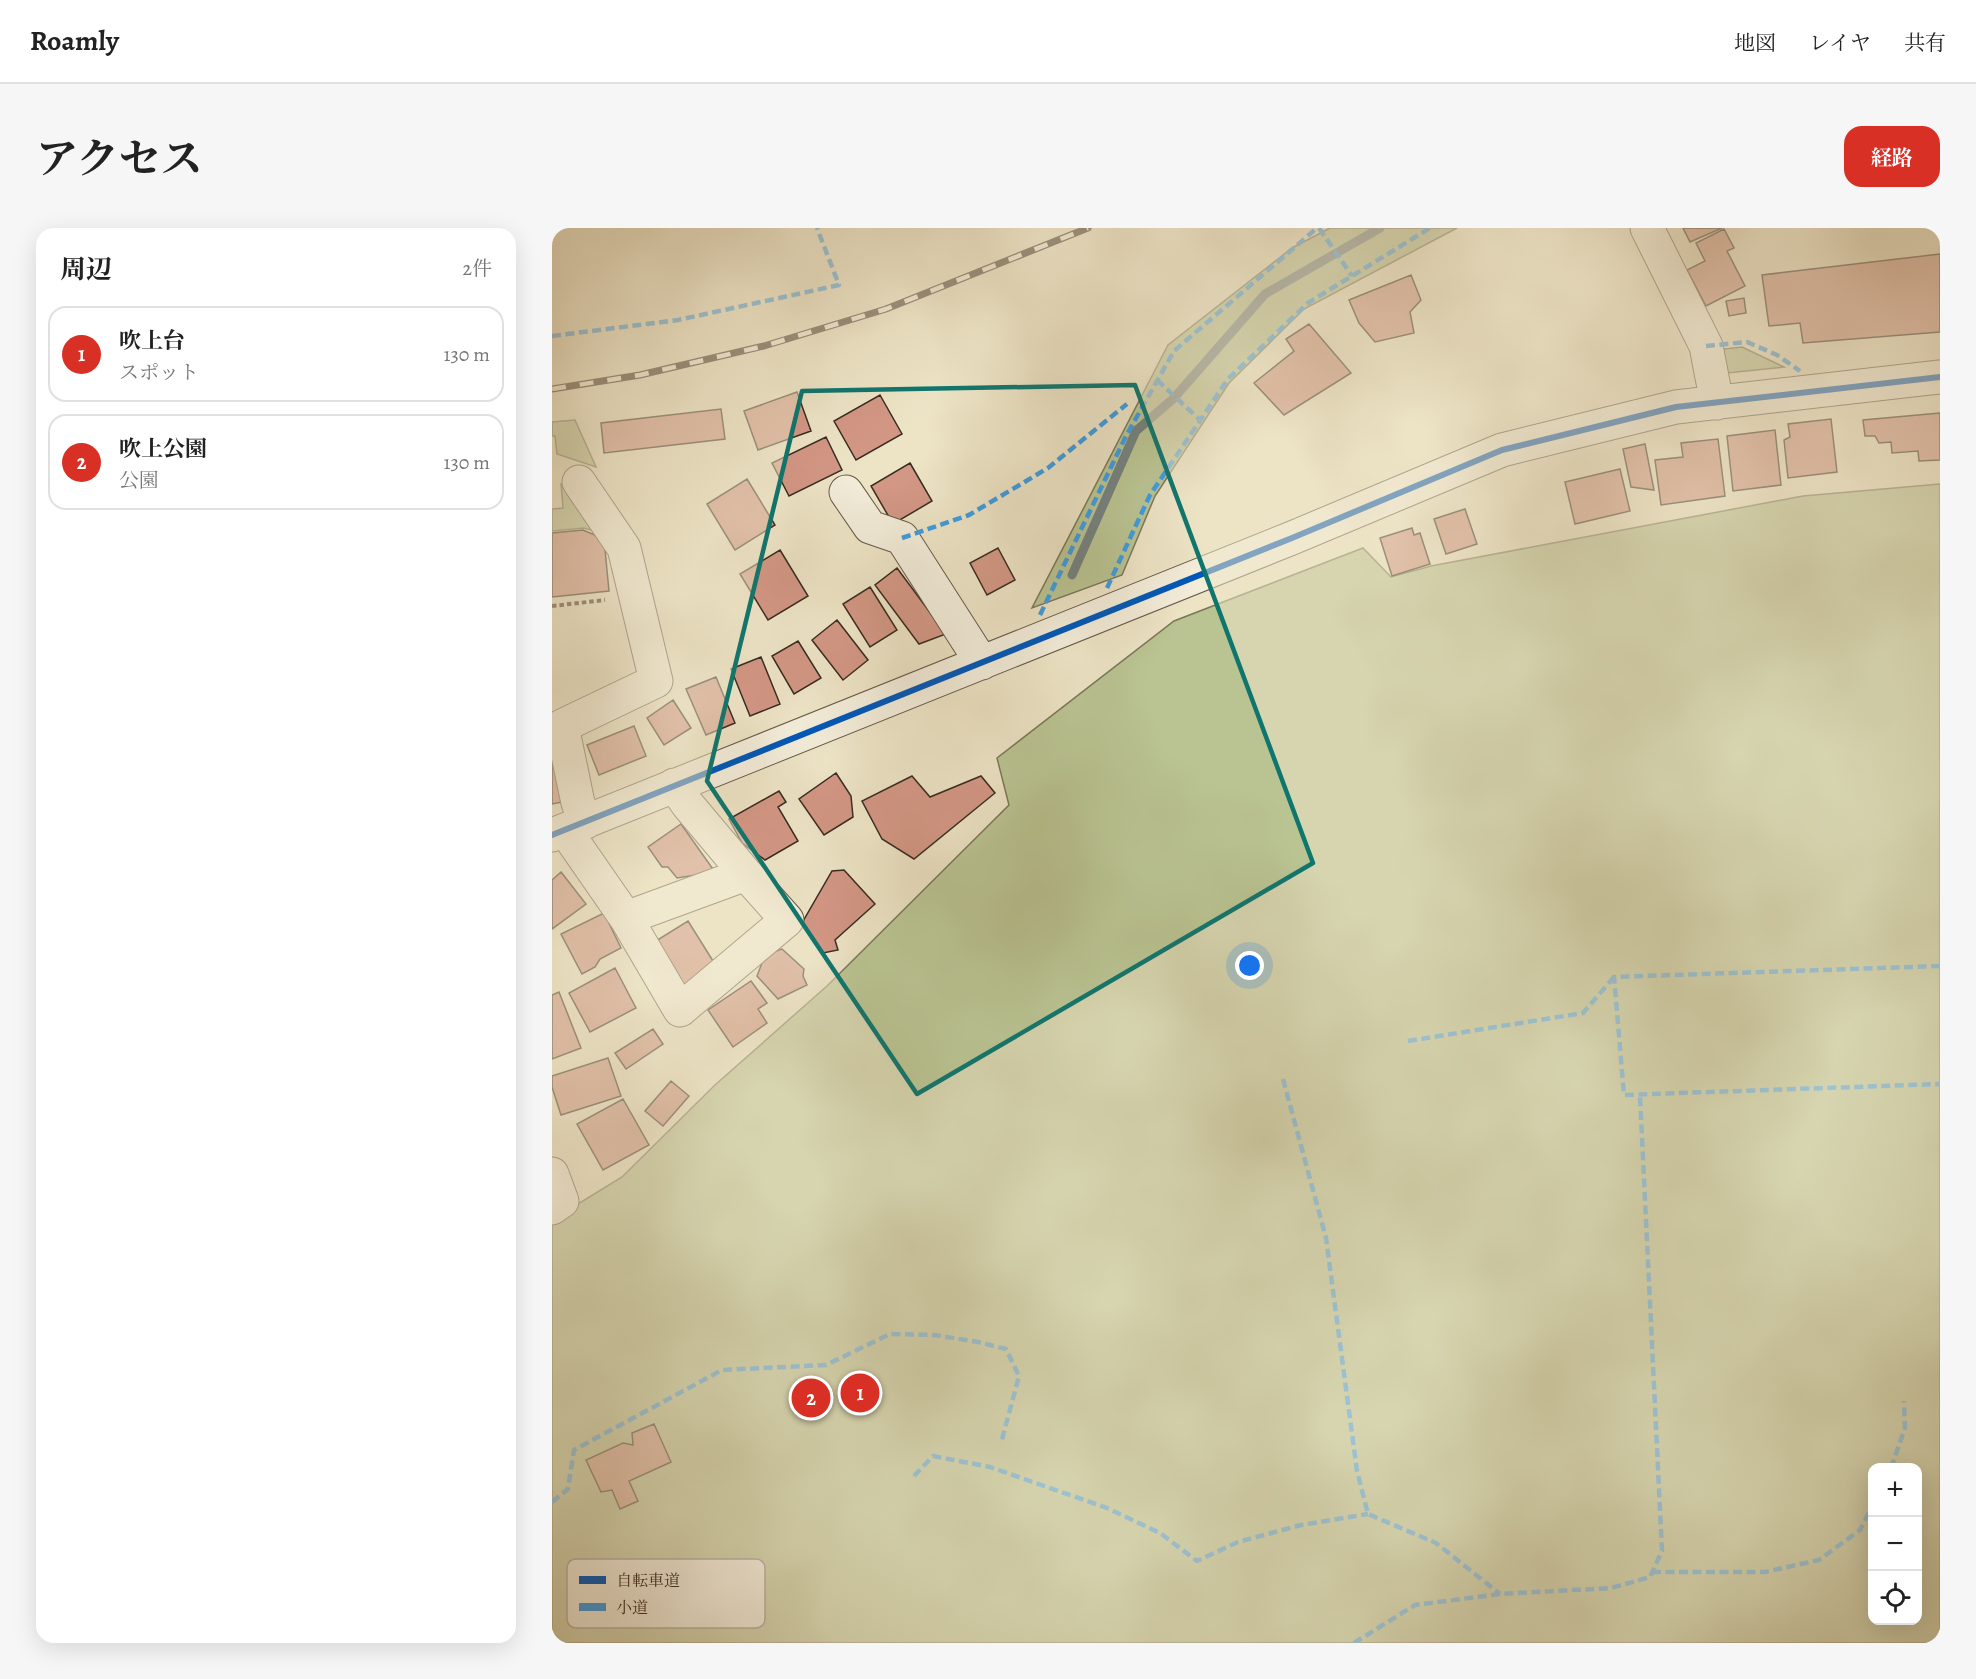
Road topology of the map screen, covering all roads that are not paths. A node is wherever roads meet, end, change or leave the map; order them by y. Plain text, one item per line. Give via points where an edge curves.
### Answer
1 (1647, 228) edge
2 (1940, 377) edge
3 (1717, 403) junction
4 (579, 482) dead end
5 (846, 492) dead end
6 (982, 663) junction
7 (674, 785) junction
8 (568, 829) edge
9 (746, 874) junction
10 (626, 918) junction
11 (552, 1174) edge
12 (552, 1208) edge

1 - 3 street via 1706,346
2 - 3 street
3 - 6 street via 1676,407 1502,450
4 - 8 street via 624,548 656,681 562,726 578,802
5 - 6 street via 870,527 902,538
6 - 7 street
7 - 8 street
7 - 9 street
8 - 10 street
9 - 10 street
9 - 10 street via 787,920 680,1010
11 - 12 street via 562,1201

